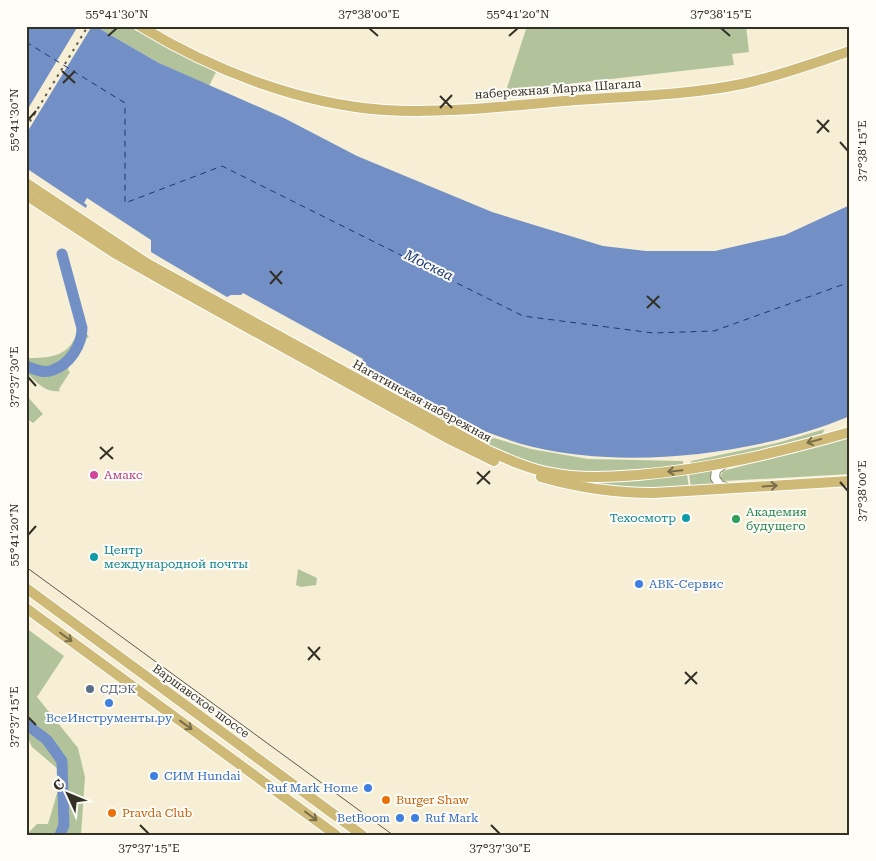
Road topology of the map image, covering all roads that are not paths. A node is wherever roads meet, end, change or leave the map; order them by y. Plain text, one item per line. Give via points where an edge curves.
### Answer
1 (140, 26) edge
2 (850, 49) edge
3 (26, 183) edge
4 (26, 195) edge
5 (850, 432) edge
6 (724, 464) junction
7 (850, 481) edge
8 (730, 488) junction
9 (26, 588) edge
10 (26, 608) edge
11 (336, 835) edge
12 (362, 835) edge

1 - 2 main road, набережная Марка Шагала via 202,58 282,90 341,104 399,110 444,110 709,89 778,75
6 -> 3 main road, Нагатинская набережная via 599,478 550,473 513,462 160,271
4 - 8 main road, Нагатинская набережная via 172,286 492,460 563,483 607,491 654,493
5 -> 6 main road, Нагатинская набережная
6 - 8 street via 716,470 715,478 720,485
8 -> 7 main road, Нагатинская набережная
9 - 12 main road, Варшавское шоссе
10 -> 11 main road

